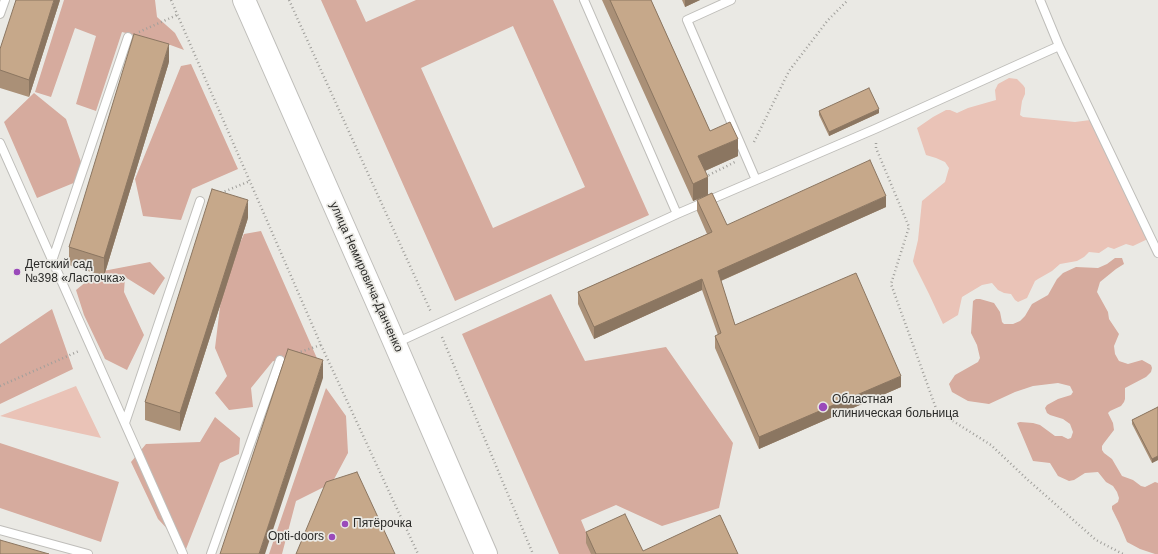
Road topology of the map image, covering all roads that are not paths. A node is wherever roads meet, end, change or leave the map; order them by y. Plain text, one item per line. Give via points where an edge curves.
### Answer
1 (4, 0) edge
2 (244, 0) edge
3 (584, 0) edge
4 (731, 0) edge
5 (1040, 0) edge
6 (0, 14) edge
7 (128, 37) road end
8 (1059, 46) junction
9 (0, 143) edge
10 (756, 180) junction
11 (200, 201) road end
12 (677, 214) junction
13 (1158, 254) edge
14 (52, 261) junction
15 (395, 344) junction
16 (280, 360) road end
17 (125, 423) junction
18 (0, 530) edge
19 (88, 554) edge
20 (183, 554) edge
21 (211, 554) edge
22 (486, 554) edge

1 - 6 lane
2 - 15 main road, улица Немировича-Данченко
3 - 12 lane
4 - 10 lane via 687,20
5 - 8 lane
7 - 14 lane
8 - 10 lane
8 - 13 lane
9 - 14 lane
10 - 12 lane
11 - 17 lane
12 - 15 lane
14 - 17 lane
15 - 22 main road, улица Немировича-Данченко
16 - 21 lane
17 - 20 lane
18 - 19 lane

